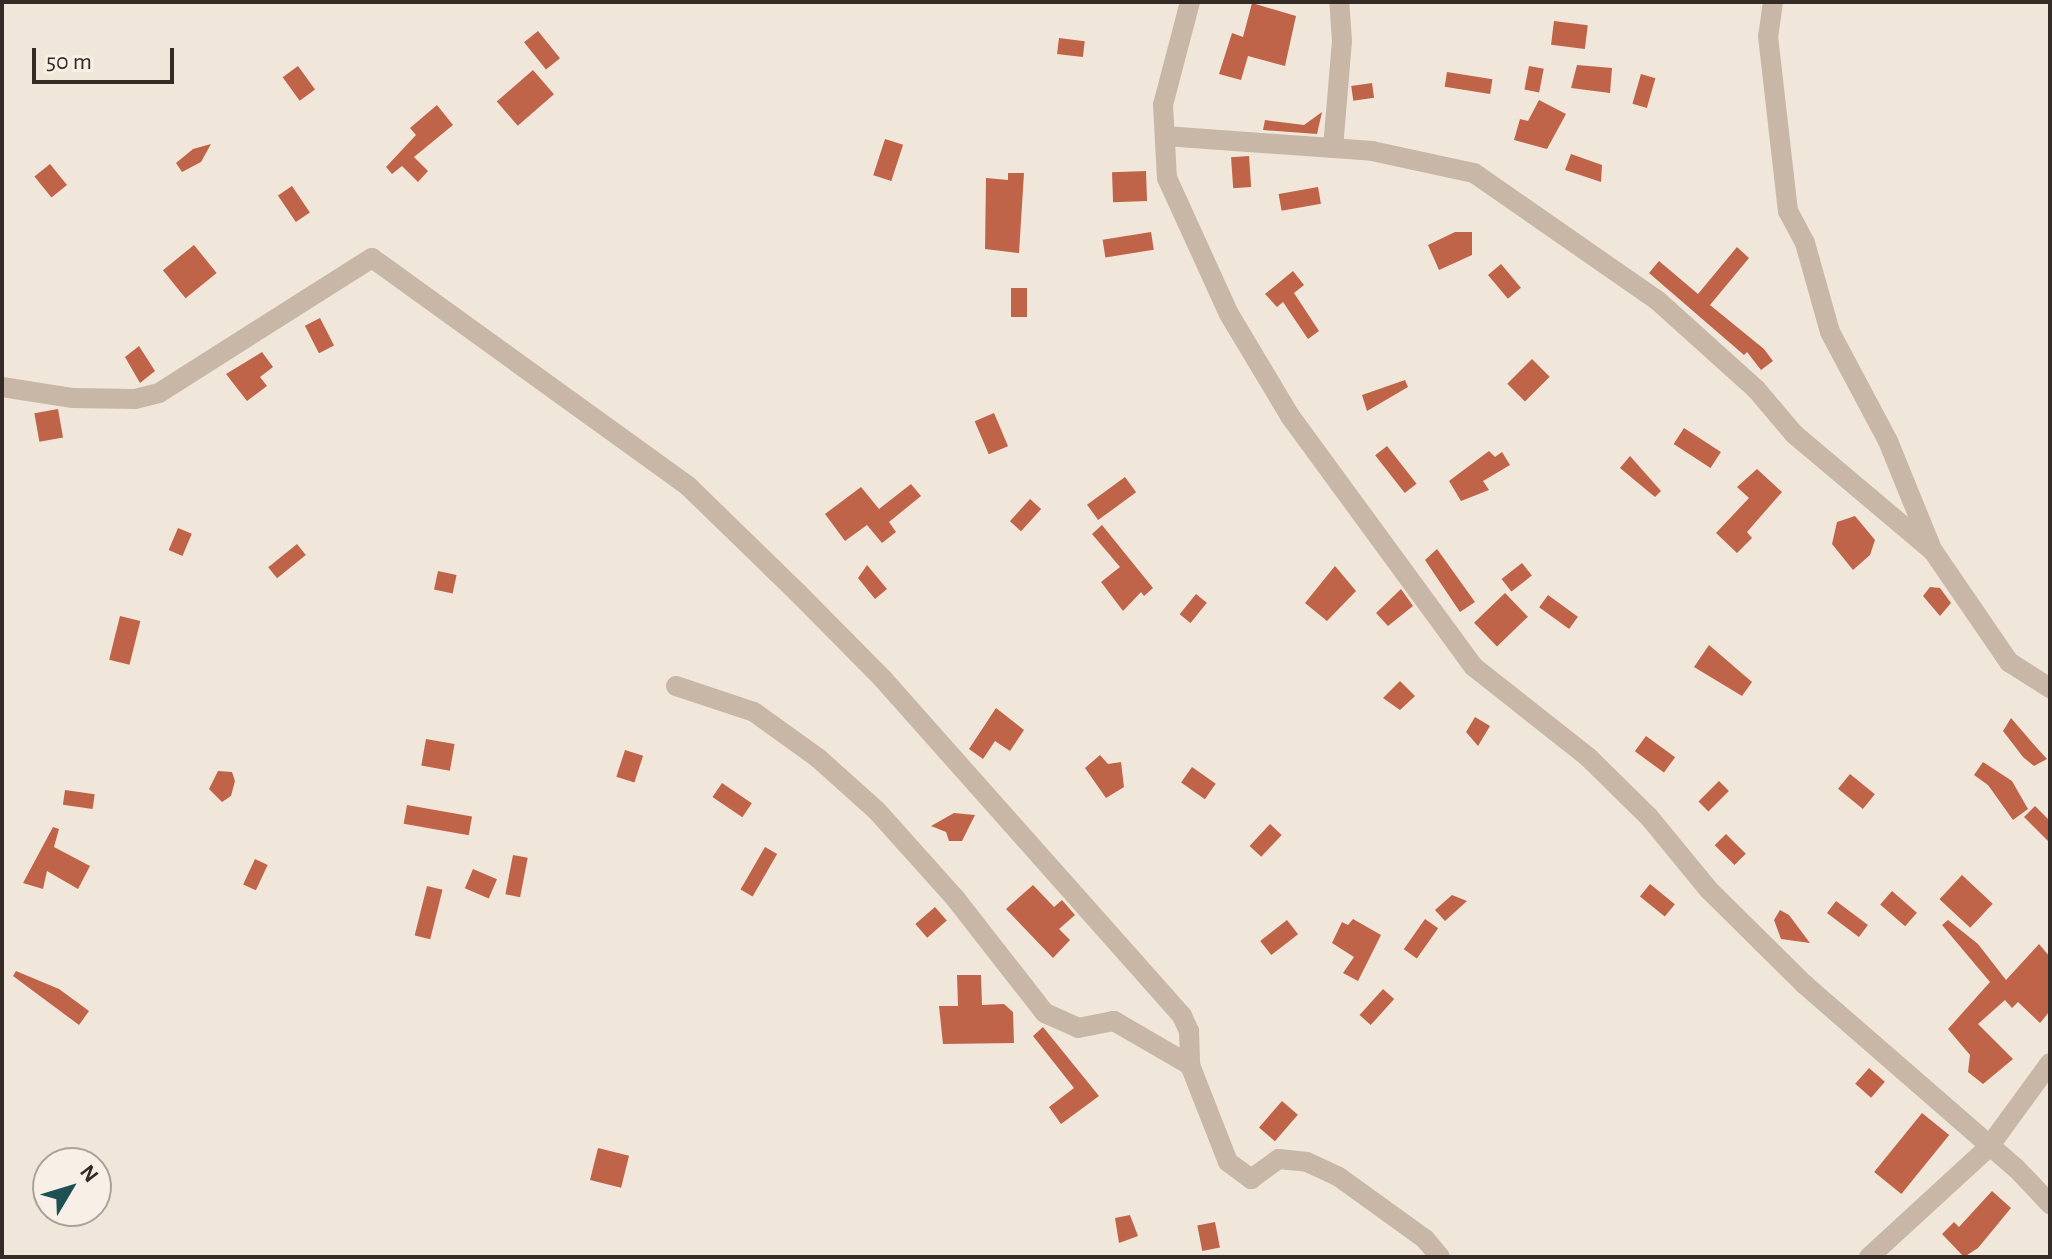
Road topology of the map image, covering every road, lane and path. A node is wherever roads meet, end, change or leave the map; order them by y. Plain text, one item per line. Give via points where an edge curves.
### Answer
1 (1190, 2) edge
2 (1339, 2) edge
3 (1773, 2) edge
4 (1165, 136) junction
5 (1333, 148) junction
6 (2, 387) edge
7 (1933, 551) junction
8 (676, 686) dead end
9 (2050, 688) edge
10 (2050, 1063) edge
11 (1190, 1065) junction
12 (1988, 1148) junction
13 (2050, 1204) edge
14 (1440, 1257) edge
15 (1869, 1257) edge

1 - 4 street via 1163,105
2 - 5 street via 1342,41
3 - 7 street via 1768,36 1788,211 1805,243 1830,332 1888,441
4 - 5 street
4 - 12 street via 1167,178 1229,314 1290,416 1463,655 1588,757 1649,817 1709,890 1804,984
5 - 7 street via 1463,169 1540,214 1657,300 1756,389 1794,434
6 - 11 street via 73,398 135,399 159,393 372,258 688,486 798,593 883,679 1182,1016 1189,1031
7 - 9 street via 2009,662
8 - 11 street via 754,712 818,758 877,811 955,898 1045,1013 1078,1028 1114,1021
10 - 12 street
11 - 14 street via 1228,1162 1251,1179 1279,1159 1307,1162 1339,1177 1425,1239
12 - 13 street
12 - 15 street

